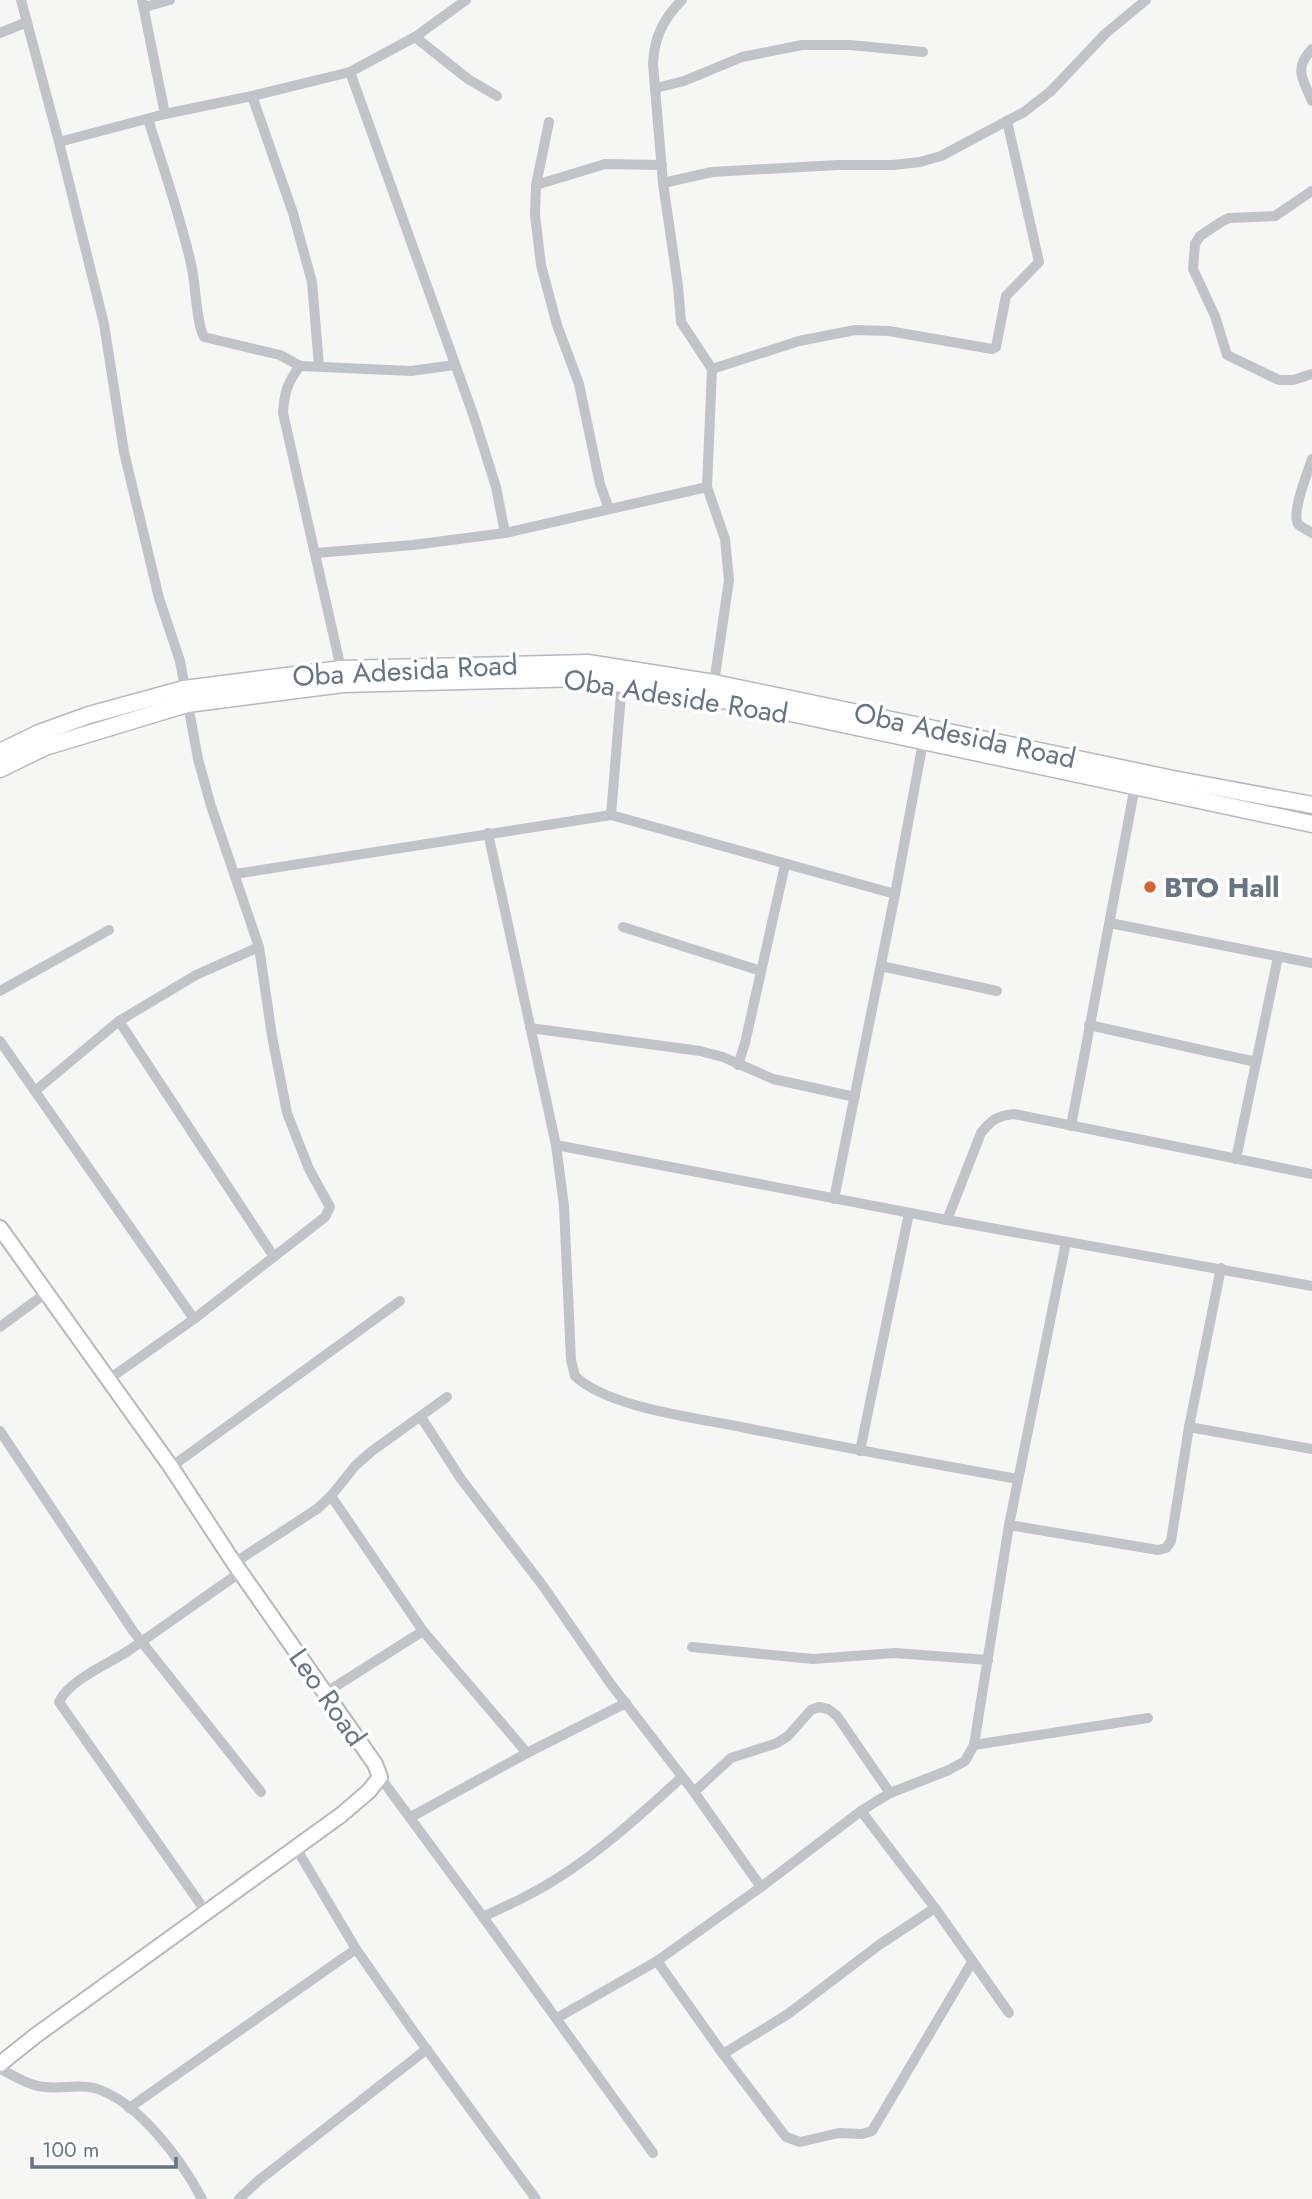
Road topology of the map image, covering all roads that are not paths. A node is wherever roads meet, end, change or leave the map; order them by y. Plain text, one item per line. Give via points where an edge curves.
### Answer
1 (21, 0) edge
2 (170, 0) edge
3 (466, 0) edge
4 (682, 0) edge
5 (1146, 0) edge
6 (143, 4) edge
7 (27, 22) junction
8 (0, 33) edge
9 (415, 37) junction
10 (1312, 49) edge
11 (923, 52) dead end
12 (350, 72) junction
13 (656, 88) junction
14 (252, 96) junction
15 (497, 96) dead end
16 (1312, 101) edge
17 (165, 114) junction
18 (148, 119) junction
19 (1007, 121) junction
20 (549, 122) dead end
21 (59, 142) junction
22 (662, 164) junction
23 (663, 183) junction
24 (536, 185) junction
25 (1312, 191) edge
26 (454, 365) junction
27 (300, 366) junction
28 (318, 366) junction
29 (712, 369) junction
30 (1312, 374) edge
31 (1312, 459) edge
32 (707, 486) junction
33 (609, 509) junction
34 (505, 533) junction
35 (1312, 533) edge
36 (316, 553) junction
37 (343, 677) junction
38 (622, 682) junction
39 (714, 683) junction
40 (186, 696) junction
41 (897, 729) junction
42 (923, 742) junction
43 (0, 752) edge
44 (0, 769) edge
45 (1135, 786) junction
46 (1172, 787) junction
47 (1312, 806) edge
48 (611, 815) junction
49 (1312, 824) edge
50 (488, 833) junction
51 (785, 865) junction
52 (235, 874) junction
53 (895, 894) junction
54 (1110, 923) junction
55 (623, 927) dead end
56 (109, 930) dead end
57 (259, 947) junction
58 (1278, 957) junction
59 (1312, 963) edge
60 (881, 966) junction
61 (761, 971) junction
62 (0, 991) edge
63 (997, 991) dead end
64 (119, 1021) junction
65 (1089, 1024) junction
66 (530, 1028) junction
67 (0, 1041) edge
68 (1256, 1062) junction
69 (738, 1065) junction
70 (34, 1091) junction
71 (855, 1097) junction
72 (1071, 1126) junction
73 (556, 1145) junction
74 (1236, 1159) junction
75 (1312, 1174) edge
76 (834, 1199) junction
77 (909, 1213) junction
78 (947, 1220) junction
79 (0, 1228) edge
80 (1066, 1242) junction
81 (274, 1256) junction
82 (1221, 1268) junction
83 (1312, 1286) edge
84 (46, 1293) junction
85 (400, 1301) dead end
86 (194, 1320) junction
87 (0, 1327) edge
88 (108, 1379) junction
89 (447, 1397) dead end
90 (421, 1417) junction
91 (1189, 1427) junction
92 (0, 1431) edge
93 (1312, 1449) edge
94 (860, 1451) junction
95 (171, 1467) junction
96 (1018, 1479) junction
97 (331, 1496) junction
98 (1009, 1525) junction
99 (238, 1568) junction
100 (423, 1631) junction
101 (141, 1641) junction
102 (692, 1647) dead end
103 (988, 1660) junction
104 (325, 1693) junction
105 (626, 1703) junction
106 (1148, 1718) dead end
107 (974, 1745) junction
108 (527, 1753) junction
109 (380, 1777) junction
110 (682, 1777) junction
111 (261, 1792) dead end
112 (694, 1792) junction
113 (890, 1793) junction
114 (861, 1811) junction
115 (411, 1817) junction
116 (296, 1849) junction
117 (761, 1887) junction
118 (935, 1908) junction
119 (206, 1912) junction
120 (483, 1917) junction
121 (356, 1949) junction
122 (657, 1961) junction
123 (972, 1962) junction
124 (1009, 2013) dead end
125 (557, 2018) junction
126 (427, 2049) junction
127 (723, 2054) junction
128 (0, 2067) edge
129 (129, 2108) junction
130 (653, 2153) dead end
131 (202, 2199) edge
132 (237, 2199) edge
133 (537, 2199) edge

1 - 7 street
2 - 6 street
3 - 9 street
4 - 13 street via 667,16 654,46
5 - 19 street via 1105,34 1051,91
6 - 17 street
7 - 8 street
7 - 21 street
9 - 12 street
9 - 15 street
10 - 16 street via 1300,69
11 - 13 street via 802,46 742,57
12 - 14 street
12 - 26 street
13 - 22 street
14 - 17 street
14 - 28 street via 312,282
17 - 18 street
18 - 21 street
18 - 27 street via 186,243 199,329 204,337 280,355
19 - 23 street via 941,156 920,162 712,172
19 - 29 street via 1039,262 1006,296 996,347 855,330 799,341
20 - 24 street
21 - 40 street via 104,324 132,490
22 - 23 street
22 - 24 street via 605,164
23 - 29 street via 681,322
24 - 33 street via 541,265 579,384
25 - 30 street via 1275,216 1221,222 1200,236 1193,257 1197,281 1215,316 1227,355 1279,380
26 - 28 street via 411,371
26 - 34 street via 487,456
27 - 28 street
27 - 36 street via 290,378 283,413
29 - 32 street
31 - 35 street via 1297,517
32 - 33 street
32 - 39 street via 725,539 729,580
33 - 34 street
34 - 36 street
36 - 37 street
37 - 38 main road, Oba Adeside Road via 586,677
37 - 39 main road, Oba Adesida Road via 588,663
37 - 40 main road, Oba Adesida Road
38 - 41 main road, Oba Adeside Road
38 - 48 street
39 - 41 main road, Oba Adesida Road
40 - 43 main road, Oba Adesida Road via 89,715
40 - 44 main road via 45,747
40 - 52 street via 204,782
41 - 42 main road, Oba Adeside Road
41 - 46 main road, Oba Adesida Road
42 - 45 main road, Oba Adeside Road
42 - 53 street
45 - 46 main road, Oba Adeside Road
45 - 54 street
46 - 47 main road, Oba Adesida Road
46 - 49 main road, Oba Adeside Road
48 - 50 street
48 - 51 street
50 - 52 street
50 - 66 street
51 - 53 street
51 - 61 street
52 - 57 street
53 - 60 street
54 - 58 street
54 - 65 street
55 - 61 street
56 - 62 street
57 - 64 street via 196,975
57 - 81 street via 287,1113 330,1207 325,1217
58 - 59 street
58 - 68 street
60 - 63 street
60 - 71 street
61 - 69 street
64 - 70 street
64 - 81 street
65 - 68 street
65 - 72 street
66 - 69 street via 677,1047
66 - 73 street
67 - 70 street
68 - 74 street
69 - 71 street via 773,1079
70 - 86 street
71 - 76 street
72 - 74 street
72 - 78 street via 1014,1114 991,1121 981,1133
73 - 76 street
73 - 94 street via 575,1376 594,1390 641,1406
74 - 75 street
76 - 77 street
77 - 78 street
77 - 94 street
78 - 80 street
79 - 84 street, Leo Road
80 - 82 street
80 - 96 street
81 - 86 street
82 - 83 street
82 - 91 street
84 - 87 street
84 - 88 street, Leo Road
85 - 95 street
86 - 88 street
88 - 95 street, Leo Road
89 - 90 street
90 - 97 street via 372,1451
90 - 105 street via 461,1479
91 - 93 street
91 - 98 street via 1171,1541 1166,1548
92 - 101 street
94 - 96 street
95 - 99 street, Leo Road
96 - 98 street
97 - 99 street
97 - 100 street
98 - 103 street
99 - 101 street
99 - 104 street, Leo Road
100 - 104 street
100 - 108 street
101 - 111 street
101 - 119 street via 73,1686 59,1702
102 - 103 street via 813,1659 895,1653
103 - 107 street
104 - 109 street, Leo Road
105 - 108 street
105 - 110 street
106 - 107 street
107 - 113 street via 965,1761
108 - 115 street
109 - 115 street
109 - 116 street, Leo Road
110 - 112 street
110 - 120 street via 561,1875
112 - 113 street via 731,1758 777,1743 819,1707 837,1716
112 - 117 street
113 - 114 street
114 - 117 street
114 - 118 street
115 - 120 street
116 - 119 street, Leo Road
116 - 121 street
117 - 122 street
118 - 123 street
118 - 127 street via 788,2014
119 - 128 street, Leo Road
120 - 125 street
121 - 126 street
121 - 129 street
122 - 125 street
122 - 127 street
123 - 124 street
123 - 127 street via 872,2131 795,2142 786,2137
125 - 130 street
126 - 132 street
126 - 133 street
128 - 129 street via 45,2087 91,2087
129 - 131 street via 179,2162

